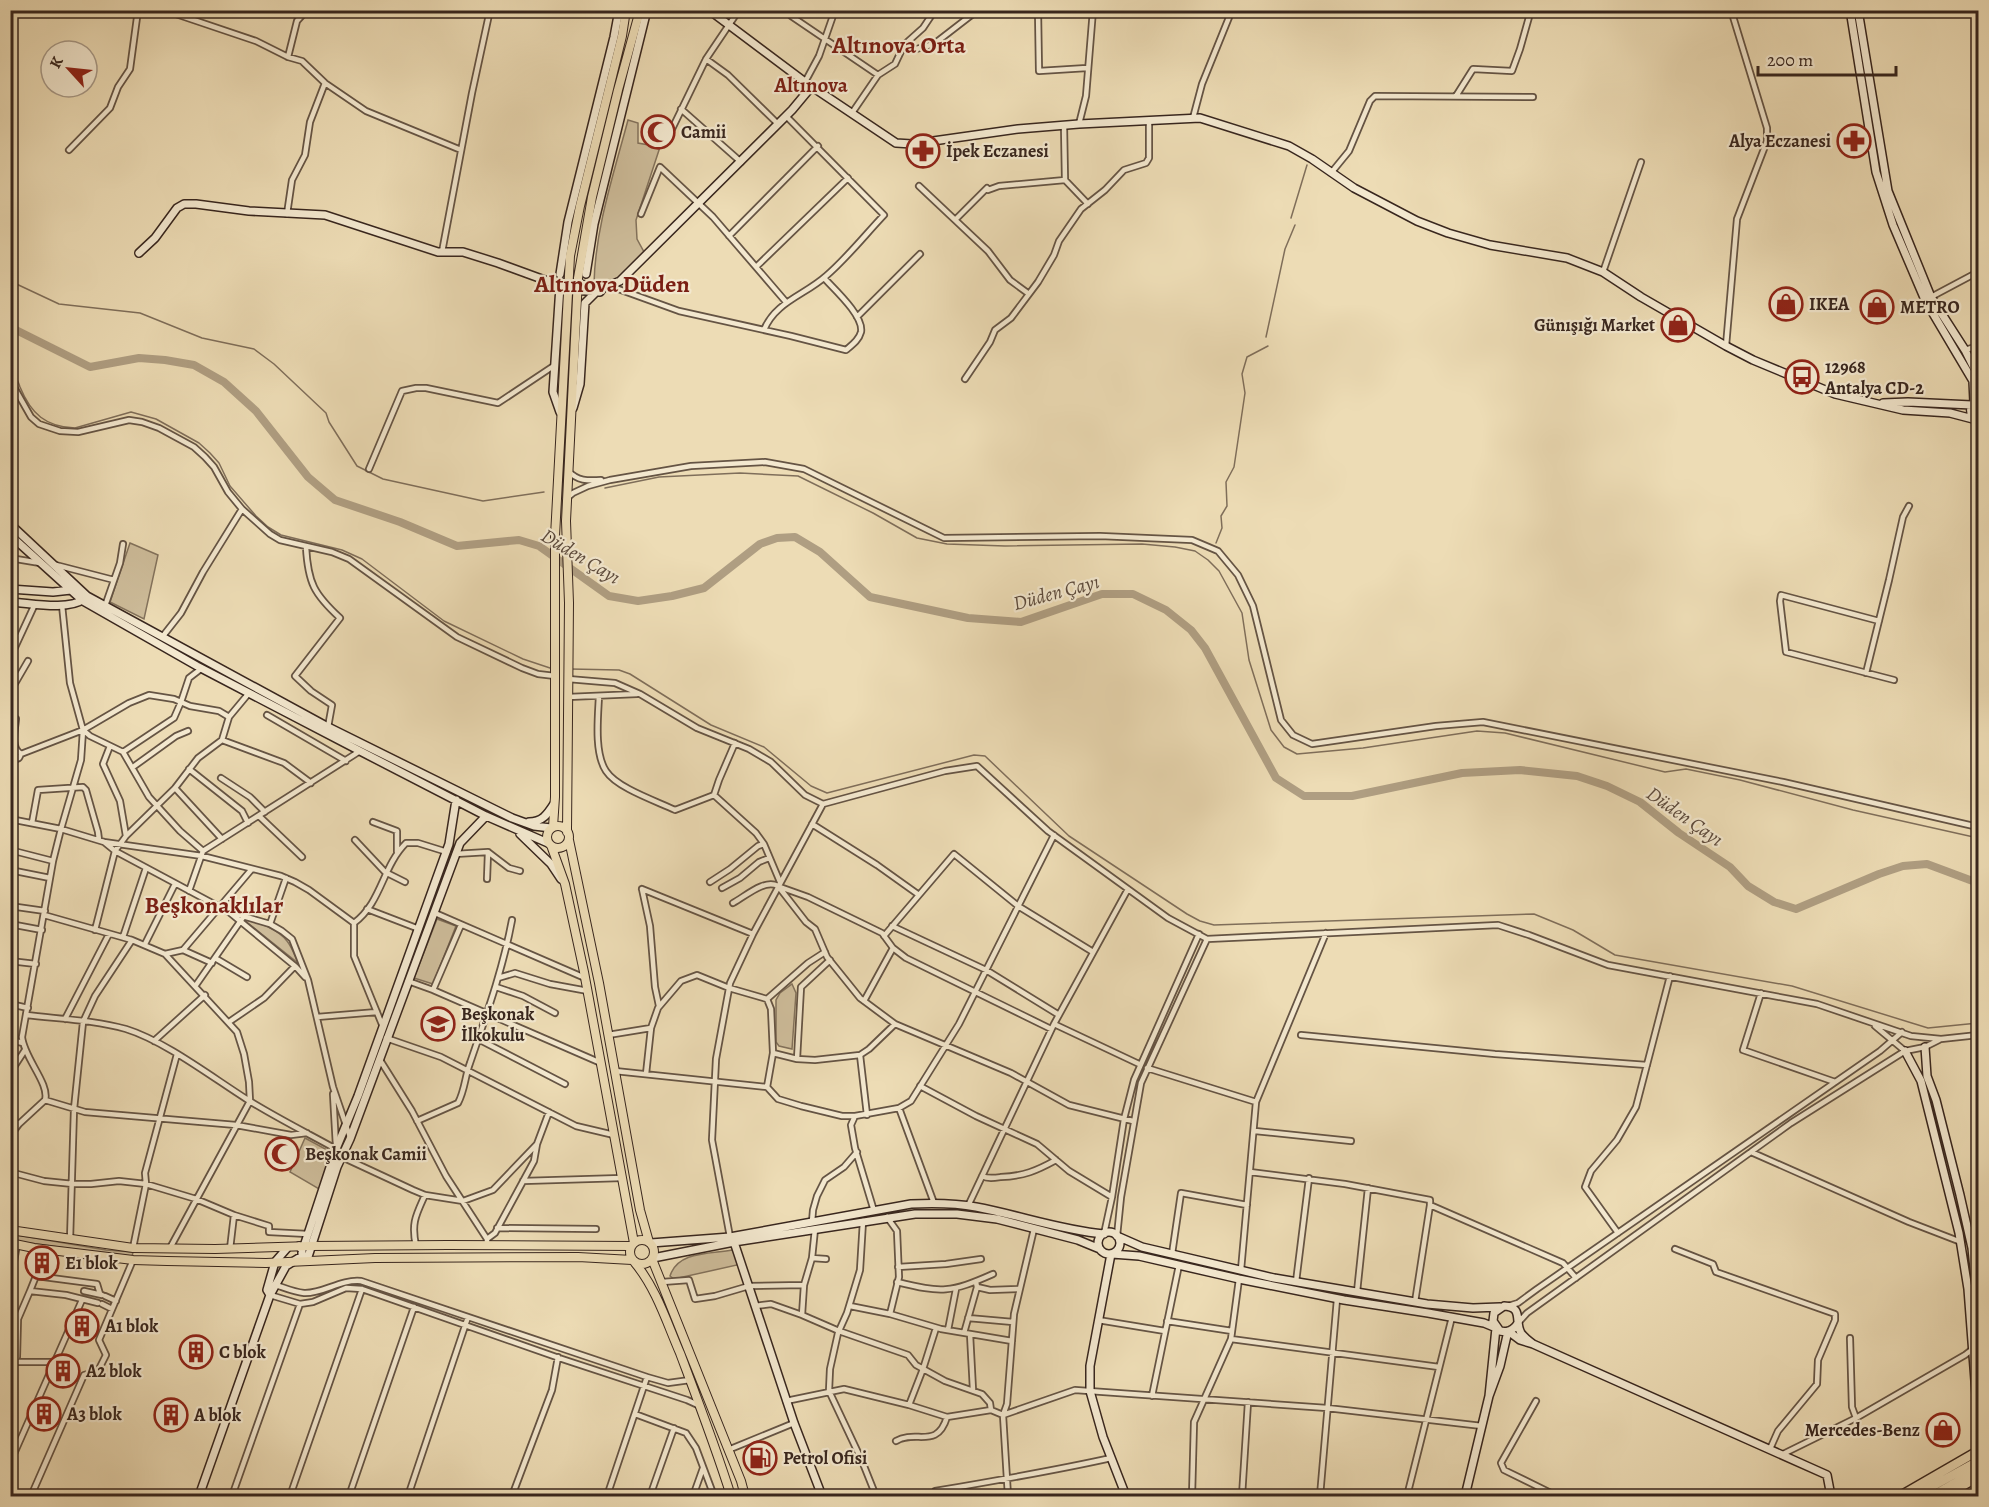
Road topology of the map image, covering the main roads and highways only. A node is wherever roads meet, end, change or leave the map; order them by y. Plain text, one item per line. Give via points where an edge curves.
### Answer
1 (626, 10) edge
2 (640, 10) edge
3 (552, 828) junction
4 (568, 836) junction
5 (550, 845) junction
6 (10, 1230) edge
7 (650, 1243) junction
8 (14, 1244) edge
9 (633, 1244) junction
10 (653, 1259) junction
11 (634, 1261) junction
12 (1978, 1451) edge
13 (1978, 1461) edge
14 (1978, 1470) edge
15 (1978, 1478) edge
16 (731, 1497) edge
17 (745, 1497) edge
18 (1900, 1497) edge
19 (1915, 1497) edge
20 (1932, 1497) edge
21 (1945, 1497) edge

1 - 3 main road via 563,285
2 - 4 main road via 584,233 577,288 567,471
3 - 4 main road via 562,827
3 - 5 main road via 547,833
4 - 5 main road via 562,848
4 - 7 main road via 640,1210
5 - 9 main road via 564,884 588,991
6 - 9 main road via 133,1248 487,1242
7 - 9 main road via 641,1240
7 - 10 main road via 655,1252
8 - 11 main road via 133,1260 271,1265 302,1260 578,1257
9 - 11 main road via 630,1253
10 - 11 main road via 642,1265
10 - 17 main road
11 - 16 main road via 666,1320 714,1439
12 - 18 highway
13 - 19 highway
14 - 20 highway
15 - 21 highway

